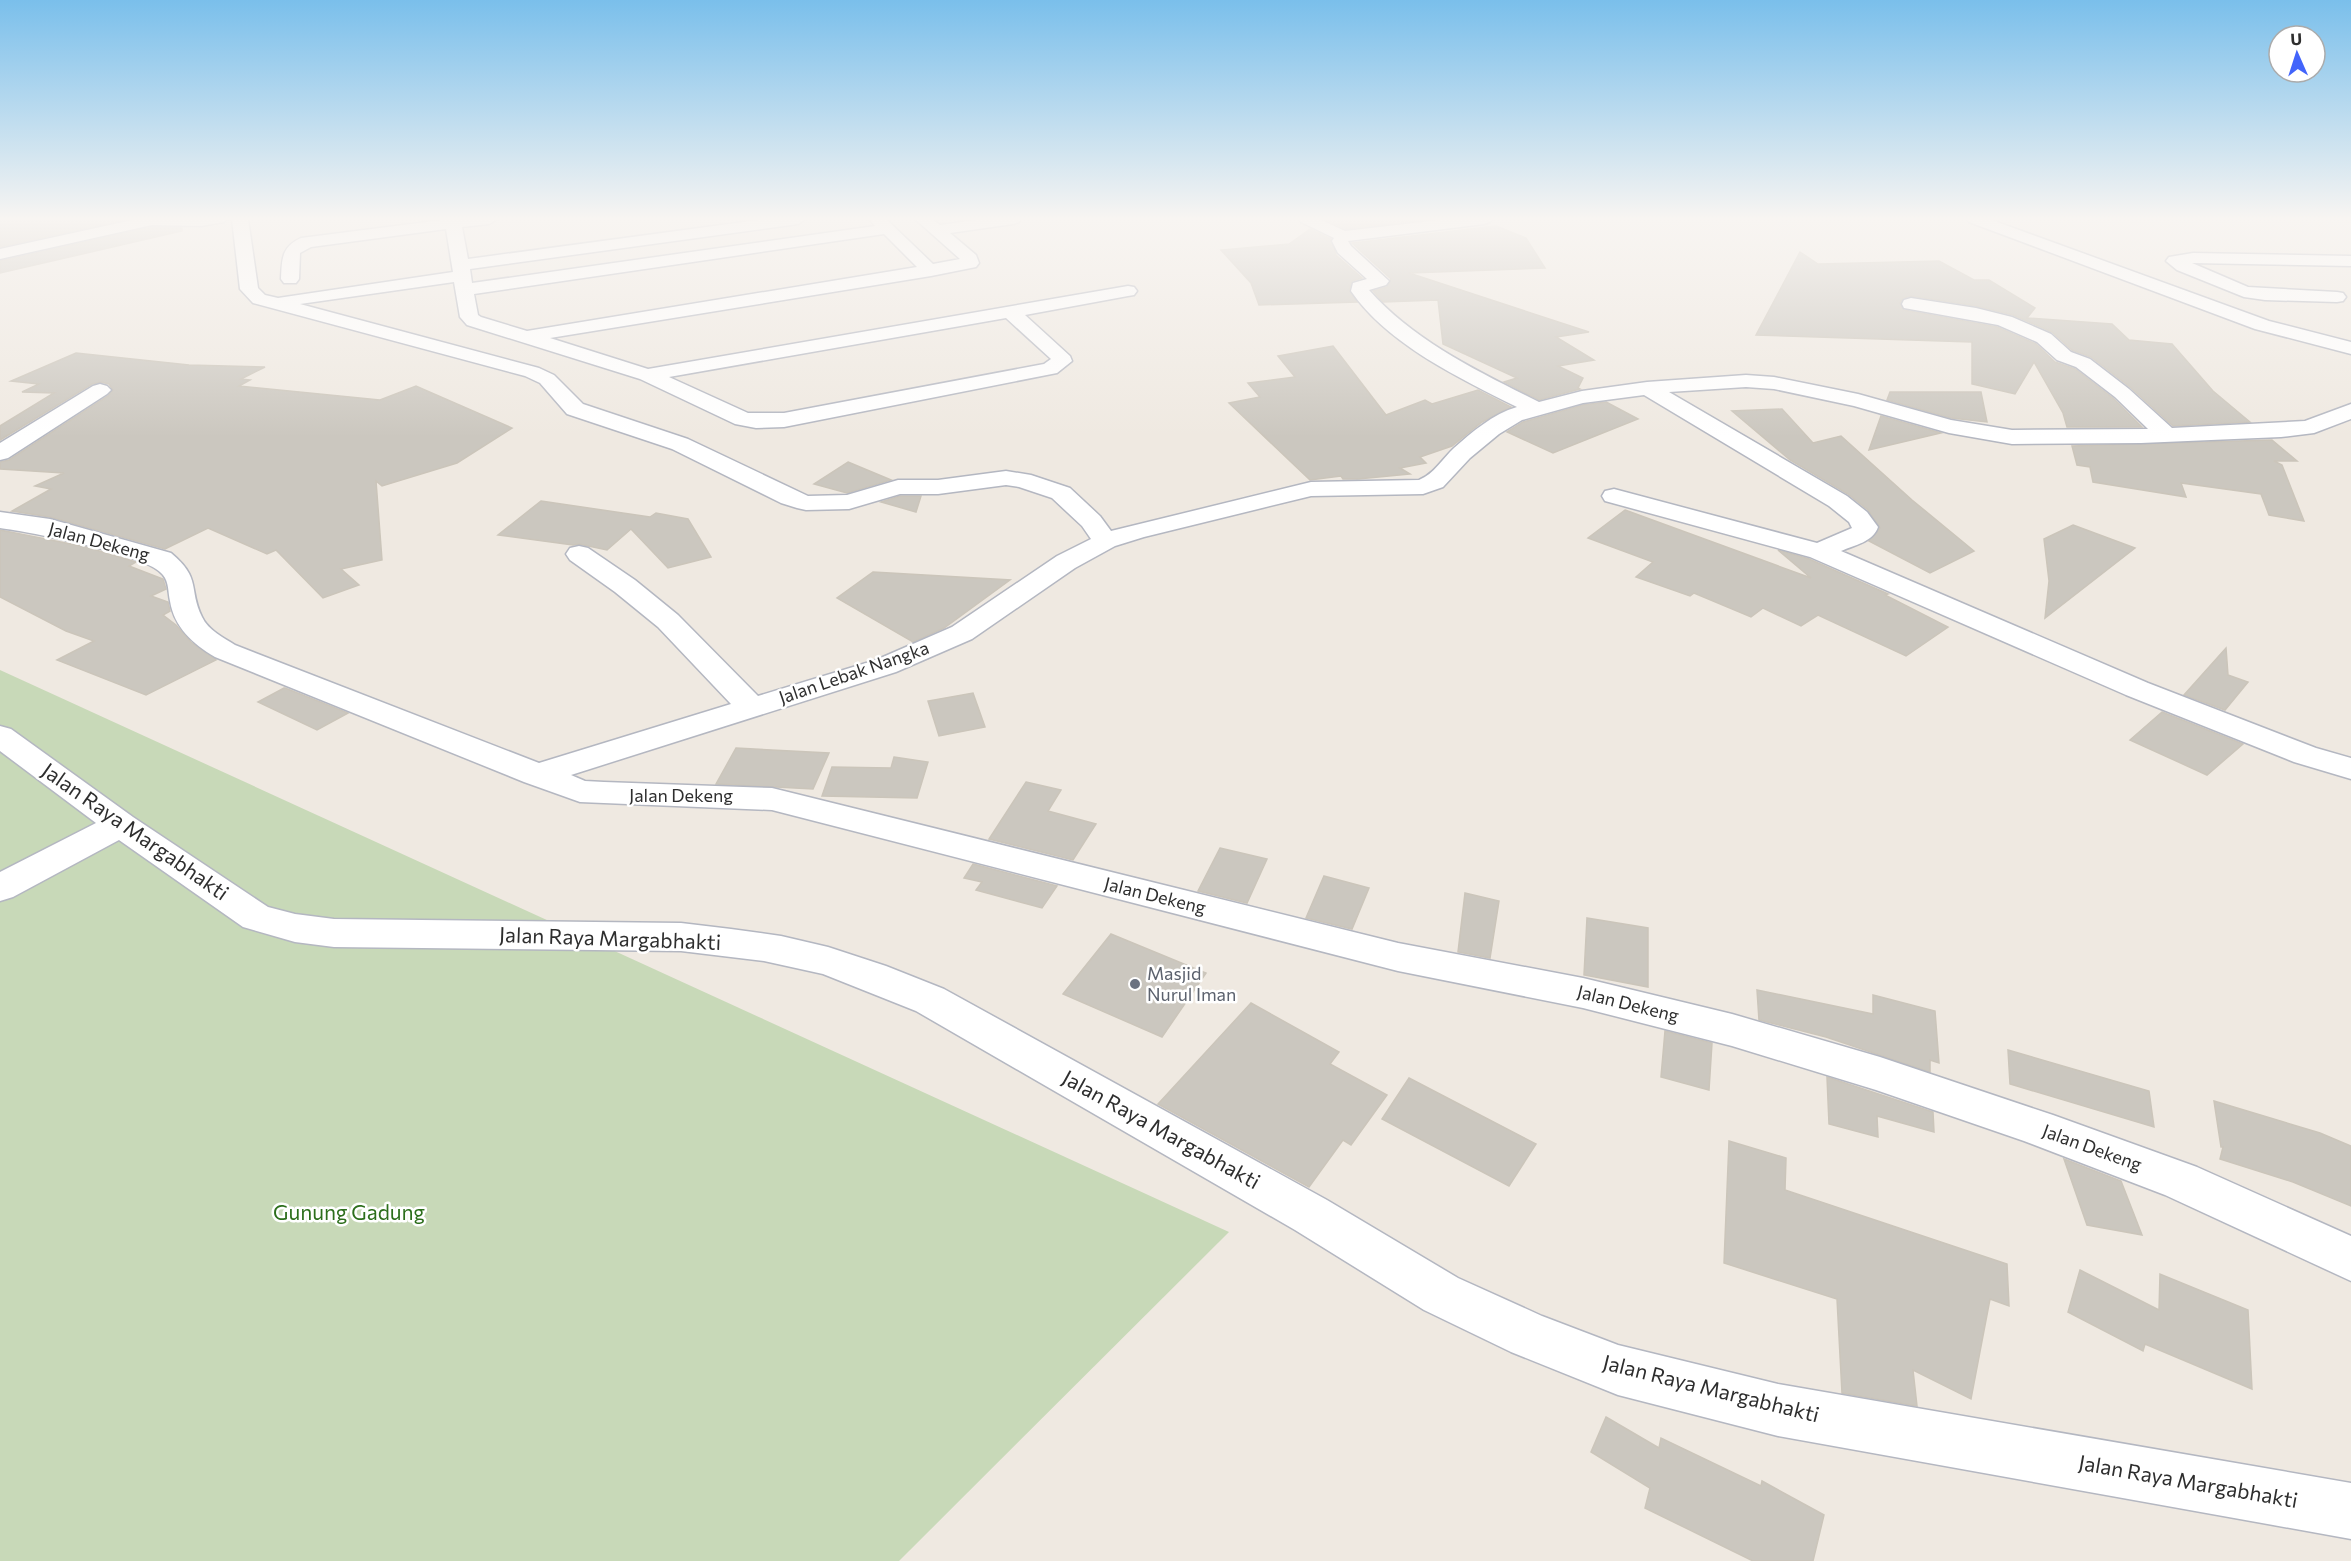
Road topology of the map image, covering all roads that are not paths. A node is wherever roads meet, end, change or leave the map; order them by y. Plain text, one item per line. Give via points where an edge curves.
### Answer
1 (252, 292) edge
2 (354, 292) edge
3 (465, 292) edge
4 (802, 292) edge
5 (1123, 292) edge
6 (1360, 292) edge
7 (2172, 292) edge
8 (2244, 292) edge
9 (2337, 297) dead end
10 (272, 303) junction
11 (1911, 304) dead end
12 (1011, 312) junction
13 (528, 336) junction
14 (2351, 348) edge
15 (647, 375) junction
16 (1647, 388) junction
17 (100, 390) dead end
18 (1535, 408) junction
19 (2351, 411) edge
20 (2167, 435) junction
21 (0, 453) edge
22 (1614, 496) dead end
23 (0, 520) edge
24 (1106, 541) junction
25 (1819, 551) junction
26 (579, 554) dead end
27 (752, 708) junction
28 (0, 736) edge
29 (2351, 769) edge
30 (536, 775) junction
31 (121, 825) junction
32 (0, 888) edge
33 (2351, 1259) edge
34 (2351, 1511) edge

1 - 10 street
2 - 10 street
3 - 13 street via 469,317 474,321
4 - 13 street
5 - 12 street
6 - 18 street via 1393,326
7 - 14 street via 2262,325
8 - 9 street
10 - 24 street via 532,372 547,379 575,409 681,444 806,503 849,502 909,485 1023,480 1061,493
11 - 20 street via 2005,321 2044,338 2064,356 2083,363 2122,393
12 - 15 street
12 - 15 street via 1060,356 1058,366 769,421 743,419
13 - 15 street
16 - 18 street, Jalan Lebak Nangka
16 - 20 street, Jalan Lebak Nangka via 1714,382 1774,383 1858,400 1982,434
16 - 25 street via 1838,501 1865,527 1863,533
17 - 21 street
18 - 24 street, Jalan Lebak Nangka via 1491,429 1434,482 1423,487 1311,489
19 - 20 street, Jalan Lebak Nangka via 2306,428
22 - 25 street
23 - 30 street, Jalan Dekeng via 50,527 162,559 176,570 187,615 196,630 225,651
24 - 27 street, Jalan Lebak Nangka via 1066,562 962,633 932,648
25 - 29 street via 2137,689
26 - 27 street via 668,621
27 - 30 street, Jalan Lebak Nangka
28 - 31 street, Jalan Raya Margabhakti
30 - 33 street, Jalan Dekeng via 580,791 610,795 772,799 1398,957 1583,993 1732,1030 1880,1074 2049,1132 2181,1181
31 - 32 street
31 - 34 street, Jalan Raya Margabhakti via 256,917 296,928 334,933 681,938 812,957 870,975 930,1000 1311,1215 1441,1294 1618,1370 1778,1410

